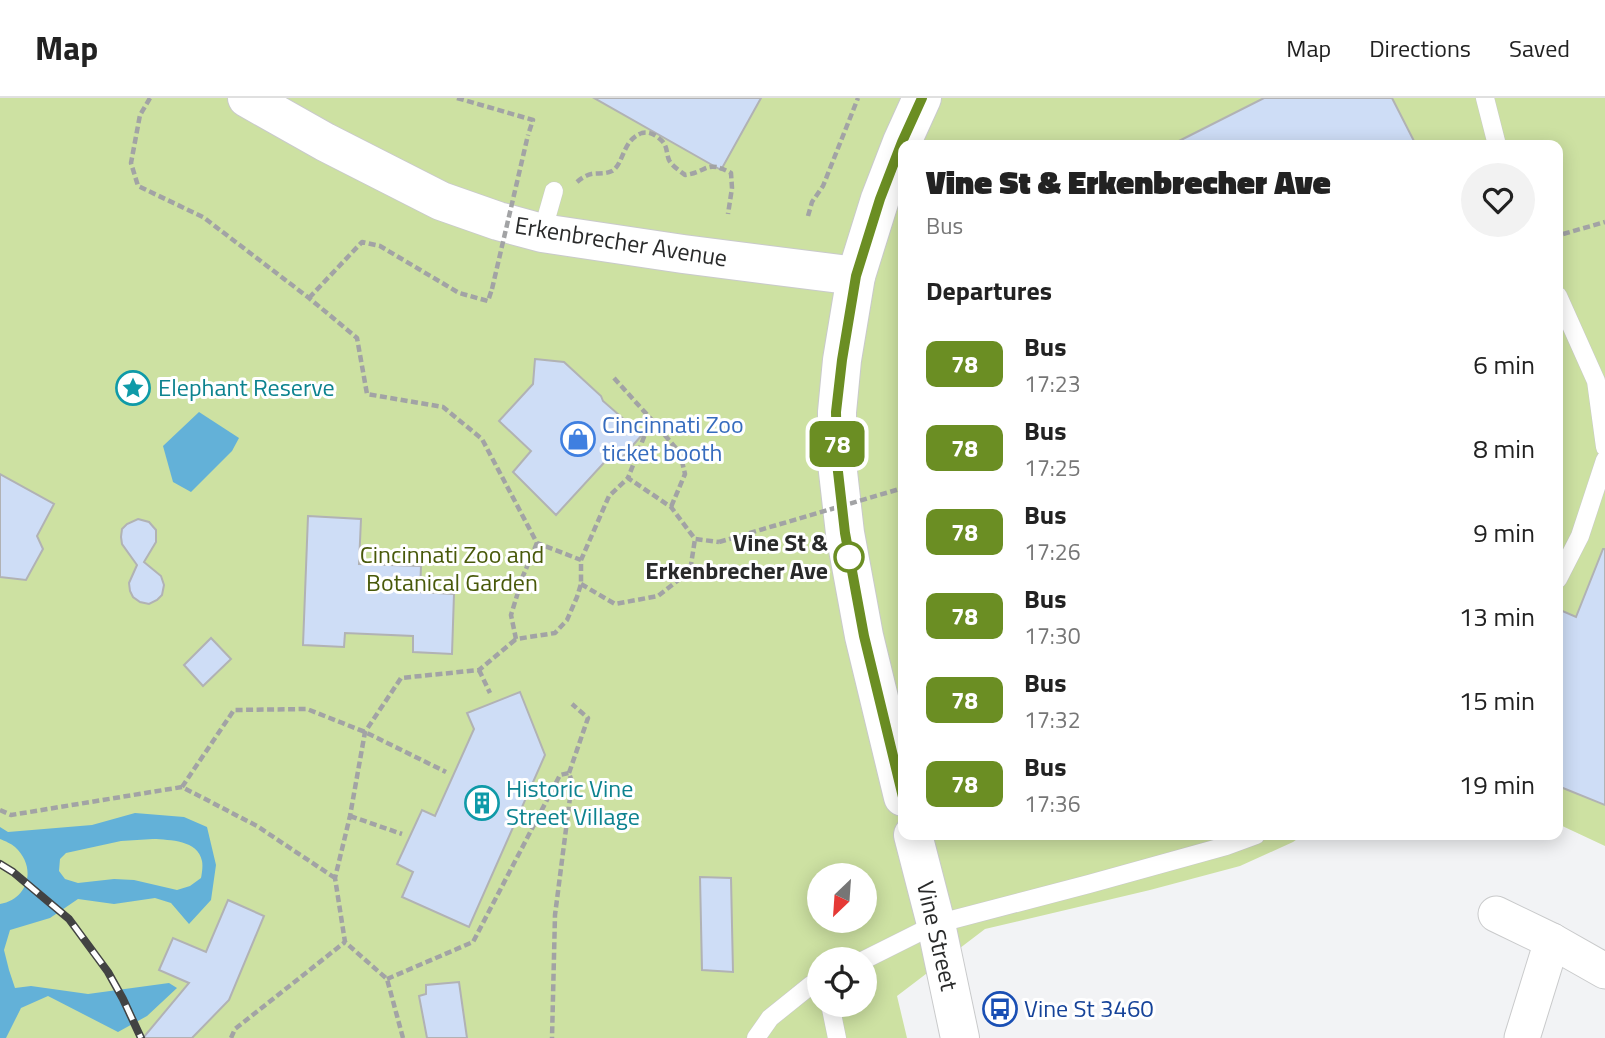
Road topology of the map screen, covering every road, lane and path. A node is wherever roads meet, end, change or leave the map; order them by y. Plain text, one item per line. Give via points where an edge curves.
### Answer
1 (149, 98) edge
2 (247, 98) edge
3 (457, 98) edge
4 (858, 98) edge
5 (922, 98) edge
6 (1485, 98) edge
7 (903, 140) edge
8 (1496, 140) edge
9 (898, 152) edge
10 (562, 189) joint
11 (728, 214) dead end
12 (808, 216) dead end
13 (1605, 222) edge
14 (542, 233) junction
15 (1563, 234) dead end
16 (856, 276) junction
17 (309, 298) junction
18 (1563, 307) edge
19 (614, 379) dead end
20 (651, 419) junction
21 (1605, 447) edge
22 (1605, 460) edge
23 (628, 478) junction
24 (898, 489) edge
25 (671, 507) junction
26 (695, 539) junction
27 (537, 544) junction
28 (581, 560) junction
29 (1563, 569) edge
30 (580, 584) junction
31 (516, 639) junction
32 (479, 670) junction
33 (490, 693) dead end
34 (572, 704) dead end
35 (365, 732) junction
36 (446, 772) dead end
37 (569, 773) junction
38 (898, 776) edge
39 (182, 787) junction
40 (0, 810) edge
41 (350, 816) junction
42 (402, 834) dead end
43 (914, 840) edge
44 (1242, 840) edge
45 (335, 878) junction
46 (1496, 914) dead end
47 (936, 924) junction
48 (1552, 942) junction
49 (345, 943) junction
50 (877, 954) edge
51 (1605, 971) edge
52 (387, 979) junction
53 (807, 988) edge
54 (833, 1017) edge
55 (231, 1038) edge
56 (404, 1038) edge
57 (552, 1038) edge
58 (756, 1038) edge
59 (837, 1038) edge
60 (960, 1038) edge
61 (1522, 1038) edge

1 - 17 path via 140,115 131,163 138,186 204,217
2 - 14 main road, Erkenbrecher Avenue via 441,201
3 - 17 path, bridge via 533,120 488,301 459,293 380,246 362,242
4 - 12 path
5 - 7 main road
6 - 8 lane
9 - 16 main road
10 - 11 path via 592,173 611,172 630,141 647,132 663,141 669,160 685,175 708,167 731,173
10 - 14 lane
13 - 15 path
14 - 16 main road, Erkenbrecher Avenue
16 - 38 main road via 836,412 837,463 864,636
17 - 27 path via 357,338 366,394 443,407 482,439
18 - 21 lane via 1596,381
19 - 20 path
20 - 23 path
20 - 25 path via 680,453 685,474
22 - 29 lane via 1580,536
23 - 25 path
23 - 28 path via 609,496
24 - 26 path, bridge via 719,542
25 - 26 path
26 - 30 path via 690,571 658,596 615,604
27 - 28 path
27 - 31 path via 511,615
28 - 30 path
30 - 31 path via 566,620 555,633
31 - 32 path
32 - 33 path
32 - 35 path via 401,678
34 - 37 path via 587,718
35 - 36 path
35 - 39 path via 307,709 234,710
35 - 41 path
37 - 52 path via 560,775 473,942
37 - 57 path via 572,782 555,915
39 - 40 path via 11,815
39 - 45 path via 257,826
41 - 42 path
41 - 45 path
43 - 47 main road, Vine Street
44 - 47 lane
45 - 49 path
46 - 48 street
47 - 50 lane
47 - 60 main road, Vine Street
48 - 51 street
48 - 61 street
49 - 52 path
49 - 55 path via 235,1029
52 - 56 path
53 - 58 lane via 770,1018
54 - 59 lane

